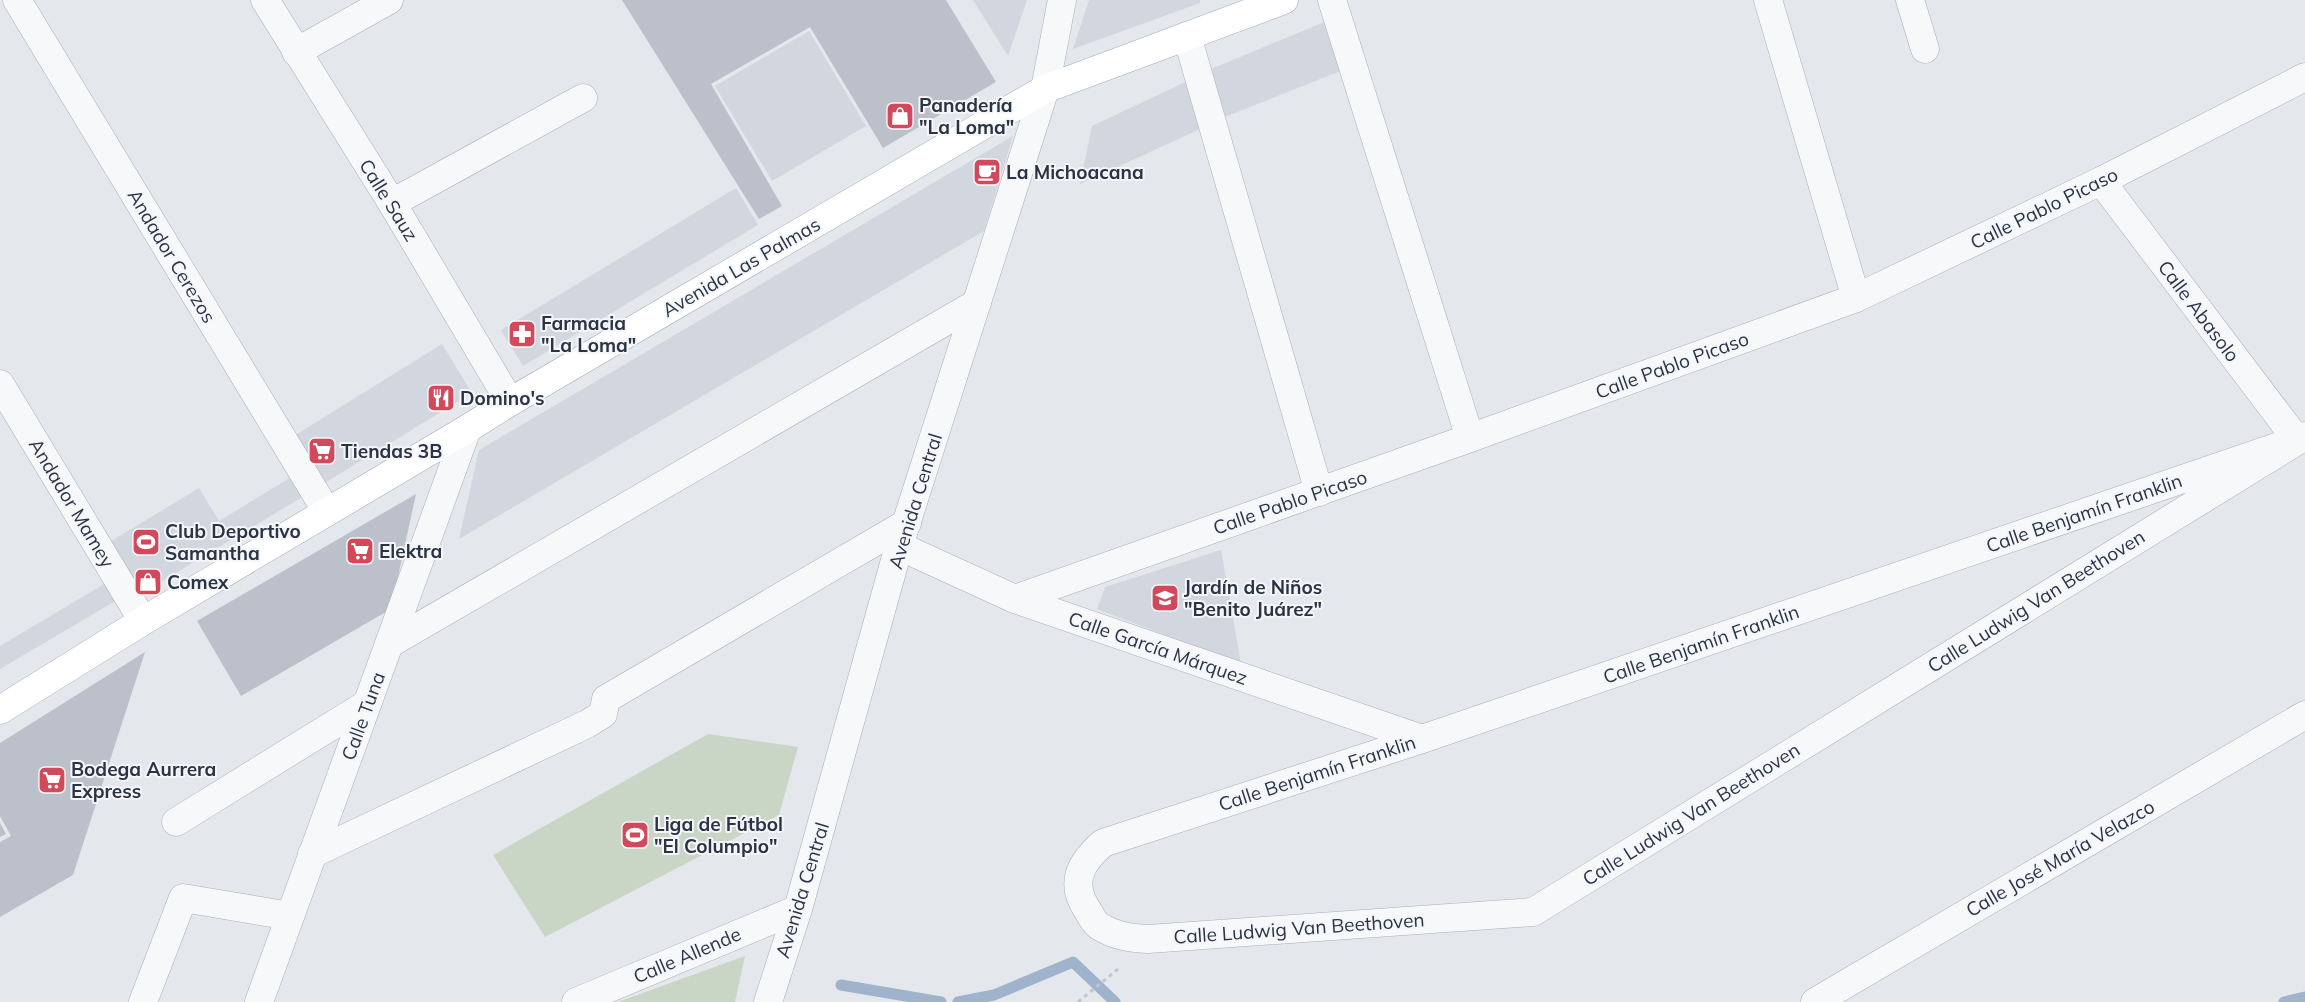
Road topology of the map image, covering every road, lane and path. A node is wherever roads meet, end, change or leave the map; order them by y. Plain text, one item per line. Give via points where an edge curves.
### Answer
1 (17, 0) edge
2 (265, 0) edge
3 (389, 0) edge
4 (1062, 0) edge
5 (1284, 0) edge
6 (1332, 0) edge
7 (1768, 0) edge
8 (1910, 0) edge
9 (1187, 36) junction
10 (1925, 49) dead end
11 (296, 52) junction
12 (2305, 77) edge
13 (1045, 89) junction
14 (583, 98) dead end
15 (2101, 181) junction
16 (392, 203) junction
17 (1856, 298) junction
18 (977, 303) junction
19 (0, 384) edge
20 (510, 402) junction
21 (467, 430) junction
22 (1470, 438) junction
23 (2301, 438) edge
24 (1318, 492) junction
25 (327, 512) junction
26 (903, 534) junction
27 (1016, 599) junction
28 (144, 622) junction
29 (389, 644) junction
30 (367, 704) junction
31 (0, 708) edge
32 (2305, 715) edge
33 (1422, 739) junction
34 (176, 822) dead end
35 (1103, 843) joint
36 (312, 854) junction
37 (798, 909) junction
38 (290, 916) junction
39 (1119, 968) dead end
40 (143, 1002) edge
41 (259, 1002) edge
42 (576, 1002) edge
43 (768, 1002) edge
44 (1078, 1002) edge
45 (1815, 1002) edge

1 - 25 street, Andador Cerezos
2 - 11 street, Calle Sauz
3 - 11 street
4 - 13 street, Avenida Central
5 - 9 main road, Avenida Las Palmas
6 - 22 street
7 - 17 street
8 - 10 street
9 - 13 main road, Avenida Las Palmas
9 - 24 street
11 - 16 street, Calle Sauz
12 - 15 street, Calle Pablo Picaso
13 - 18 street, Avenida Central
13 - 20 main road, Avenida Las Palmas
14 - 16 street
15 - 17 street, Calle Pablo Picaso
15 - 23 street, Calle Abasolo
16 - 20 street, Calle Sauz
17 - 22 street, Calle Pablo Picaso
18 - 26 street, Avenida Central
18 - 29 street
19 - 28 street, Andador Mamey
20 - 21 main road, Avenida Las Palmas
21 - 25 main road, Avenida Las Palmas
21 - 29 street, Calle Tuna
22 - 24 street, Calle Pablo Picaso
23 - 33 street, Calle Benjamín Franklin
23 - 35 street, Calle Ludwig Van Beethoven via 1533,912 1148,939 1119,936 1097,925 1081,900 1078,876 1087,857
24 - 27 street, Calle Pablo Picaso
25 - 28 main road, Avenida Las Palmas
26 - 27 street, Calle García Márquez
26 - 36 street via 625,687 606,699 603,714 587,724
26 - 37 street, Avenida Central
27 - 33 street, Calle García Márquez
28 - 31 main road, Avenida Las Palmas
29 - 30 street, Calle Tuna
30 - 34 street
30 - 36 street, Calle Tuna
32 - 45 street, Calle José María Velazco
33 - 35 street, Calle Benjamín Franklin
36 - 38 street, Calle Tuna
37 - 42 street, Calle Allende
37 - 43 street, Avenida Central
38 - 40 street via 183,898
38 - 41 street, Calle Tuna
39 - 44 path

